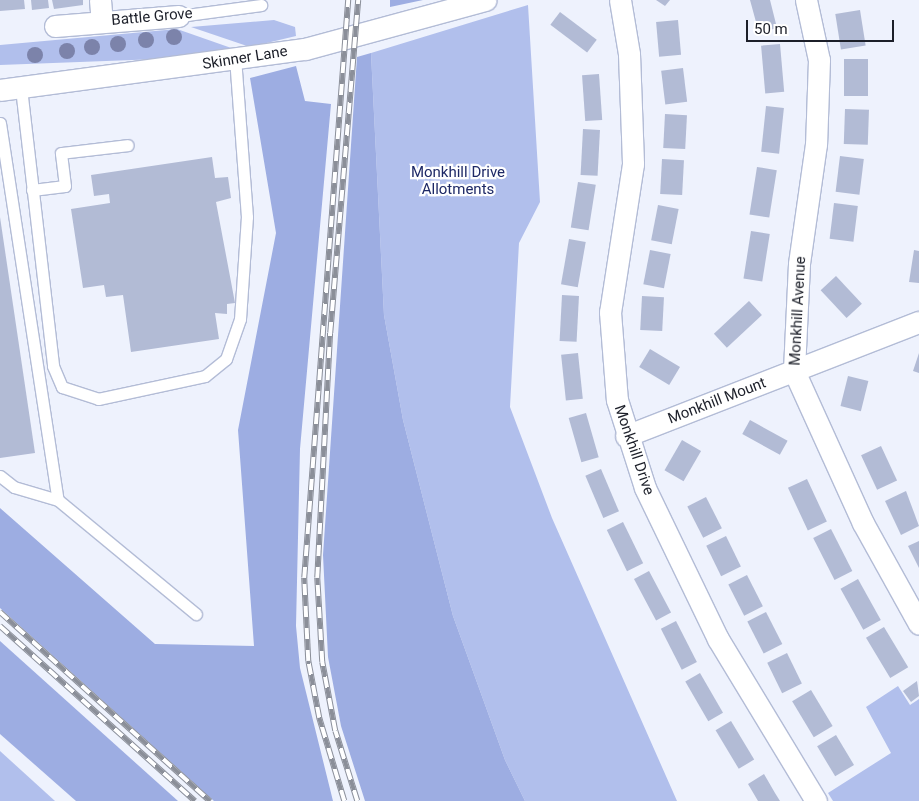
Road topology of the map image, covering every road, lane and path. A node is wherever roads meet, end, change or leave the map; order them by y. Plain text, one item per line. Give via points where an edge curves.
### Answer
1 (100, 0) edge
2 (485, 0) edge
3 (620, 0) edge
4 (806, 0) edge
5 (261, 6) dead end
6 (179, 16) joint
7 (102, 22) junction
8 (55, 26) dead end
9 (235, 59) junction
10 (21, 88) junction
11 (0, 90) edge
12 (0, 123) edge
13 (128, 145) dead end
14 (32, 190) junction
15 (919, 322) edge
16 (794, 371) junction
17 (626, 436) junction
18 (0, 476) edge
19 (58, 500) junction
20 (196, 614) dead end
21 (919, 624) edge
22 (816, 801) edge

1 - 7 street, Battle Grove
2 - 9 street, Skinner Lane via 305,49
3 - 17 street, Monkhill Drive via 629,54 633,164 609,336
4 - 16 street, Monkhill Avenue via 819,60 816,144 799,264
5 - 6 lane, Battle Grove
6 - 7 street, Battle Grove
7 - 8 street, Battle Grove
9 - 10 street, Skinner Lane
9 - 14 lane via 246,217 240,319 226,359 205,376 98,399 62,387 53,366
10 - 11 street, Skinner Lane
10 - 14 lane
12 - 19 lane
13 - 14 lane via 61,153 64,186
15 - 16 street, Monkhill Mount
16 - 17 street, Monkhill Mount
16 - 21 street, Monkhill Avenue via 863,523
17 - 22 street, Monkhill Drive via 645,488 718,639
18 - 19 lane via 14,486
19 - 20 lane

